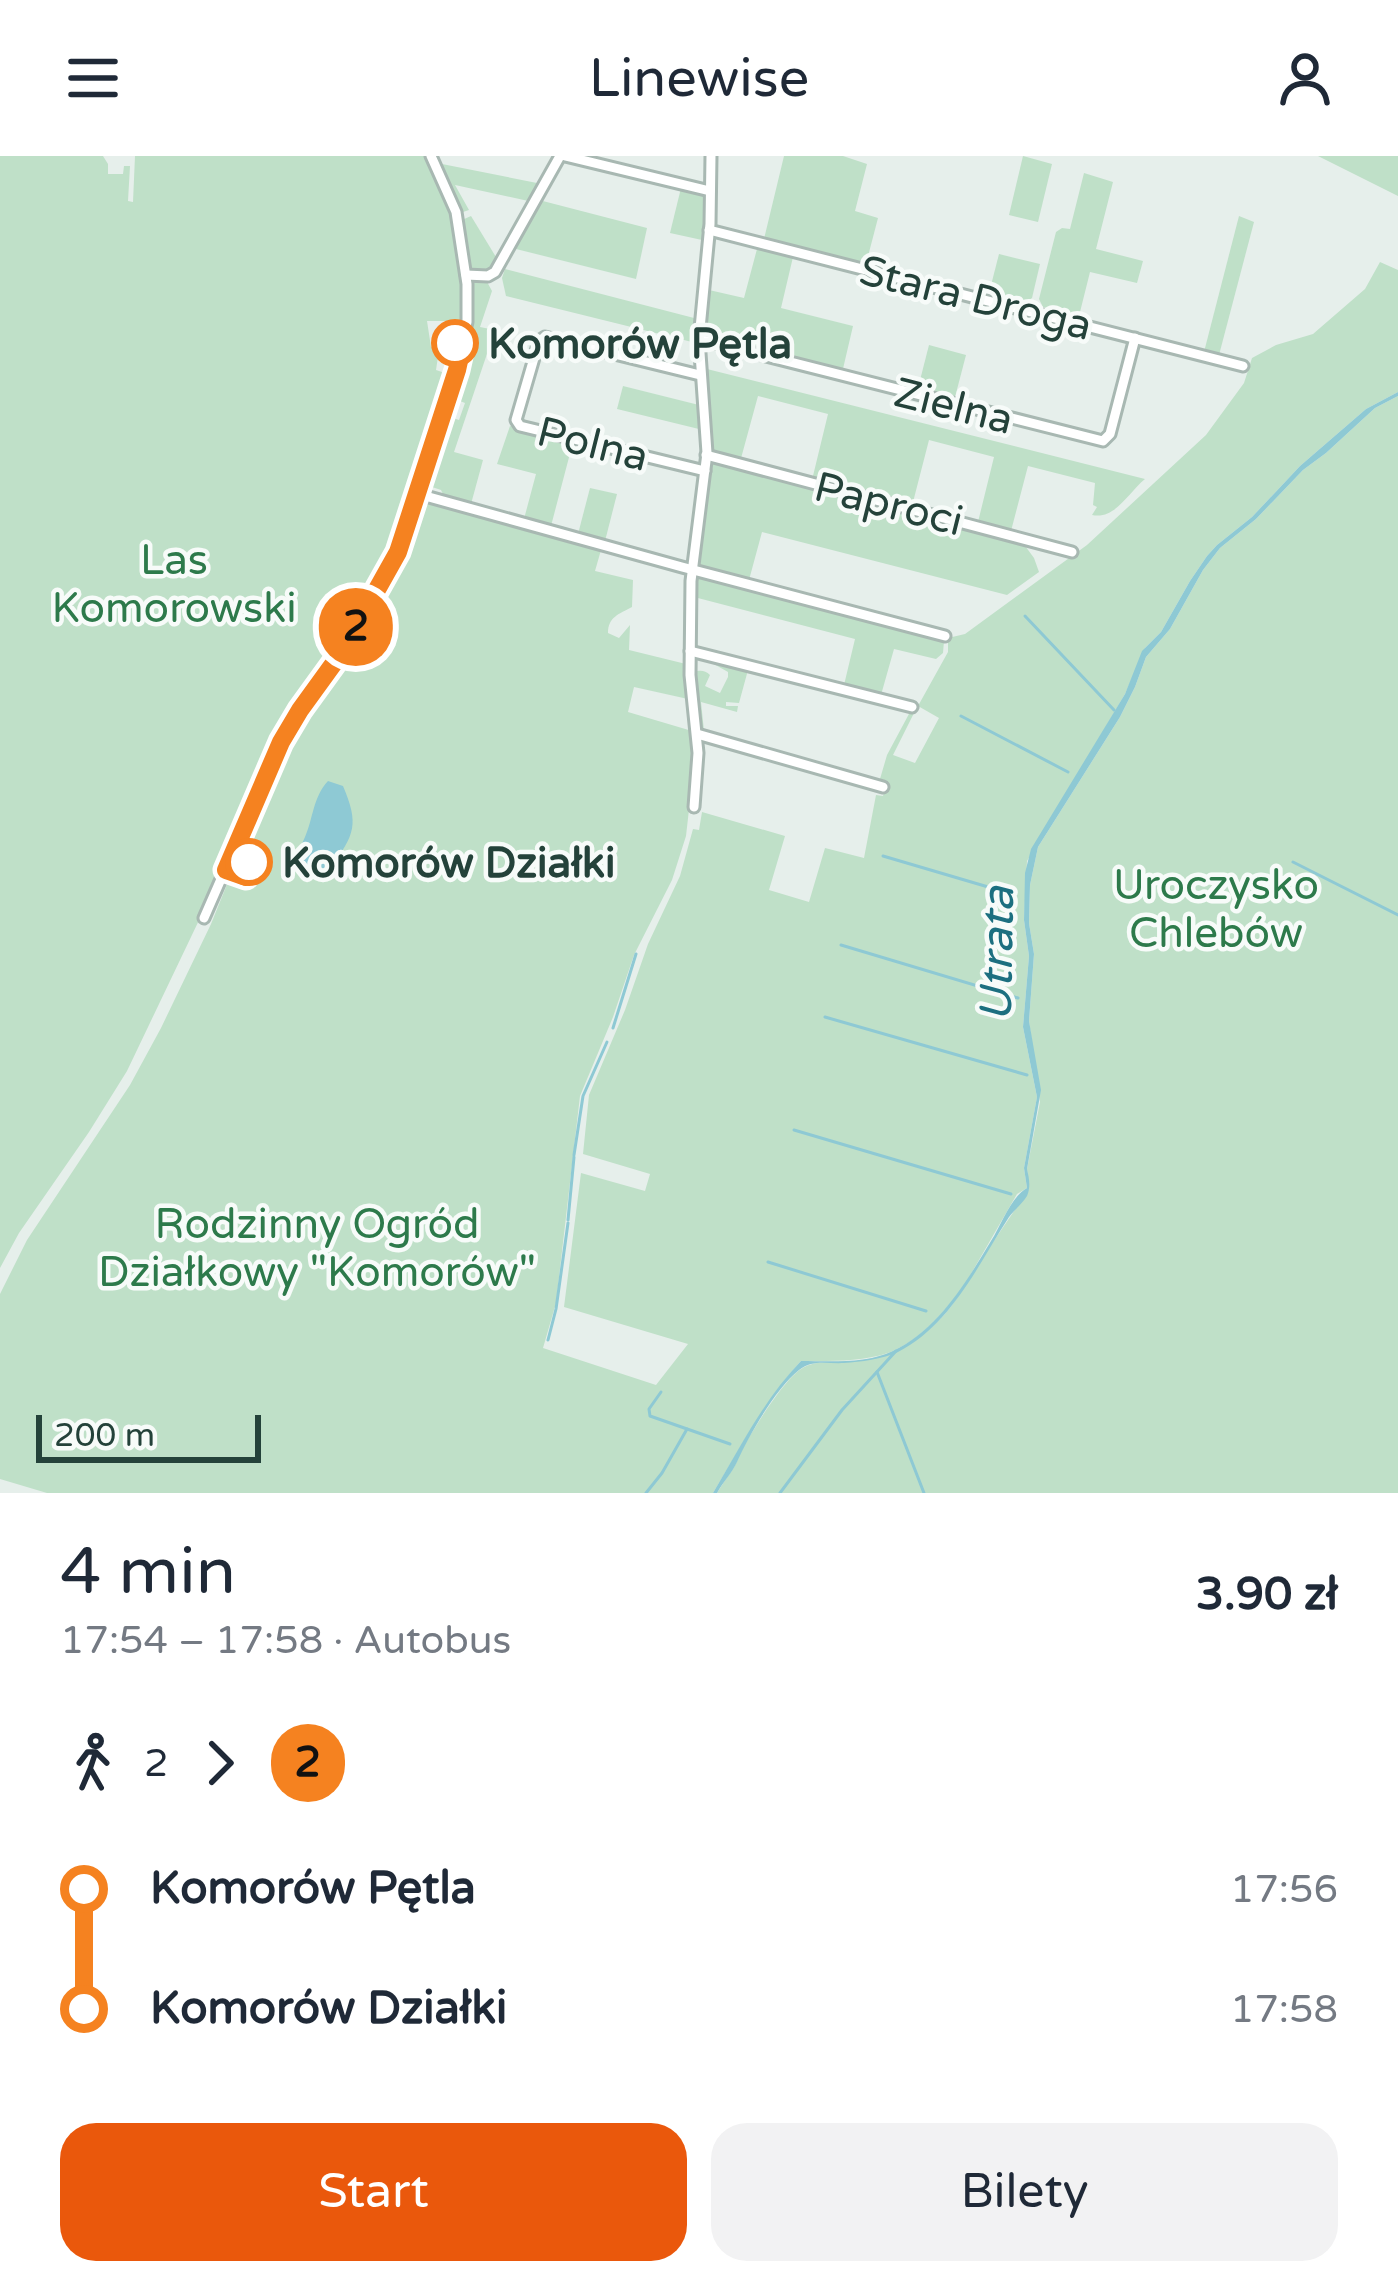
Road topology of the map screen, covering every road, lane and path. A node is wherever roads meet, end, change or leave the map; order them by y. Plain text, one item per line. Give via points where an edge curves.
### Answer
1 (430, 156) edge
2 (562, 156) edge
3 (710, 156) edge
4 (710, 191) junction
5 (709, 230) junction
6 (466, 275) junction
7 (1135, 338) junction
8 (699, 339) junction
9 (1243, 366) dead end
10 (700, 375) junction
11 (706, 455) junction
12 (705, 471) junction
13 (418, 494) junction
14 (1072, 552) dead end
15 (692, 570) junction
16 (945, 636) dead end
17 (690, 651) junction
18 (912, 706) dead end
19 (697, 734) junction
20 (883, 787) dead end
21 (694, 806) dead end
22 (204, 918) dead end

1 - 6 street via 456,212
2 - 4 street
2 - 6 street via 492,275
3 - 4 street, Polna
4 - 5 street, Polna
5 - 7 street, Stara Droga
5 - 8 street, Polna
6 - 13 street via 460,357
7 - 8 street, Zielna via 1103,441
7 - 9 street, Stara Droga
8 - 10 street, Polna
10 - 11 street, Polna
10 - 12 street, Polna via 545,337 516,420
11 - 12 street, Polna
11 - 14 street, Paproci
12 - 15 street, Polna
13 - 15 street
13 - 22 street via 373,599 278,749
15 - 16 street
15 - 17 street, Polna
17 - 18 street
17 - 19 street, Polna
19 - 20 street
19 - 21 street, Polna

